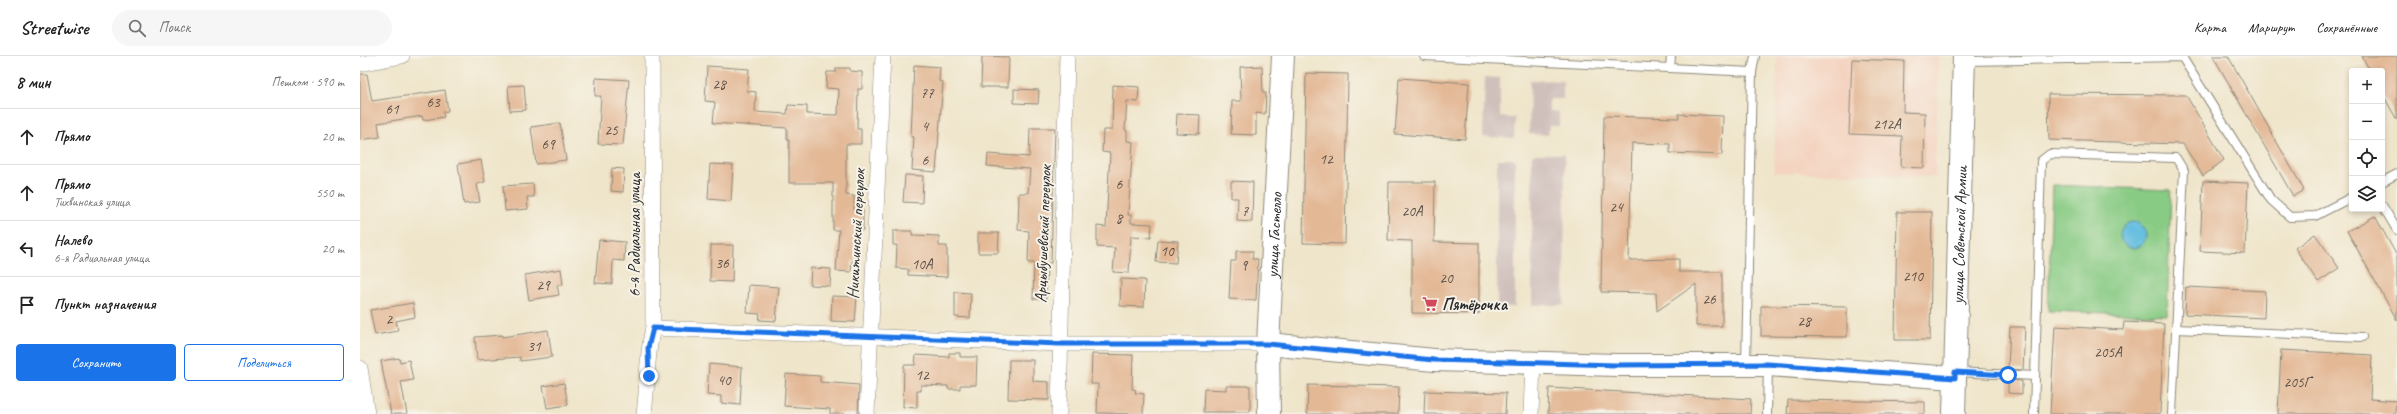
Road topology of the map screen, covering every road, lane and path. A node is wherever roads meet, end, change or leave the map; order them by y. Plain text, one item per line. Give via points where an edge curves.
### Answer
1 (402, 56) edge
2 (652, 56) edge
3 (883, 56) edge
4 (1067, 56) edge
5 (1283, 56) edge
6 (1424, 56) edge
7 (1670, 56) edge
8 (1755, 56) edge
9 (2113, 57) edge
10 (1964, 58) edge
11 (360, 64) edge
12 (1670, 68) junction
13 (1752, 72) junction
14 (2397, 174) edge
15 (2385, 180) edge
16 (2349, 199) edge
17 (2385, 210) edge
18 (2397, 230) edge
19 (653, 328) junction
20 (2176, 329) junction
21 (870, 336) junction
22 (2362, 337) dead end
23 (1059, 344) junction
24 (1268, 344) junction
25 (1533, 363) junction
26 (1746, 364) junction
27 (1768, 364) junction
28 (360, 368) edge
29 (1955, 375) junction
30 (2035, 376) junction
31 (367, 414) edge
32 (644, 414) edge
33 (867, 414) edge
34 (1059, 414) edge
35 (1269, 414) edge
36 (1531, 414) edge
37 (1767, 414) edge
38 (1954, 414) edge
39 (2034, 414) edge
40 (2172, 414) edge

1 - 11 street
2 - 19 street, 6-я Радиальная улица
3 - 21 street, Никитинский переулок
4 - 23 street, Арцыбушевский переулок
5 - 24 street, улица Гастелло
6 - 12 lane
7 - 12 lane
8 - 13 lane
9 - 10 lane
9 - 16 lane via 2182,57 2271,200 2290,217 2315,216
10 - 29 street, улица Советской Армии
12 - 13 lane
13 - 26 lane
14 - 15 lane
17 - 18 lane
19 - 21 street
19 - 32 street, 6-я Радиальная улица via 648,348 649,376
20 - 22 lane
20 - 30 lane via 2184,172 2176,158 2050,154 2041,161
20 - 40 lane
21 - 23 street
21 - 33 street, Никитинский переулок
23 - 24 street
23 - 34 street, Арцыбушевский переулок
24 - 25 street via 1434,360
24 - 35 street, улица Гастелло
25 - 26 street
25 - 36 street
26 - 27 street
27 - 29 street
27 - 37 lane
28 - 31 street
29 - 30 lane
29 - 38 street, улица Советской Армии
30 - 39 lane

